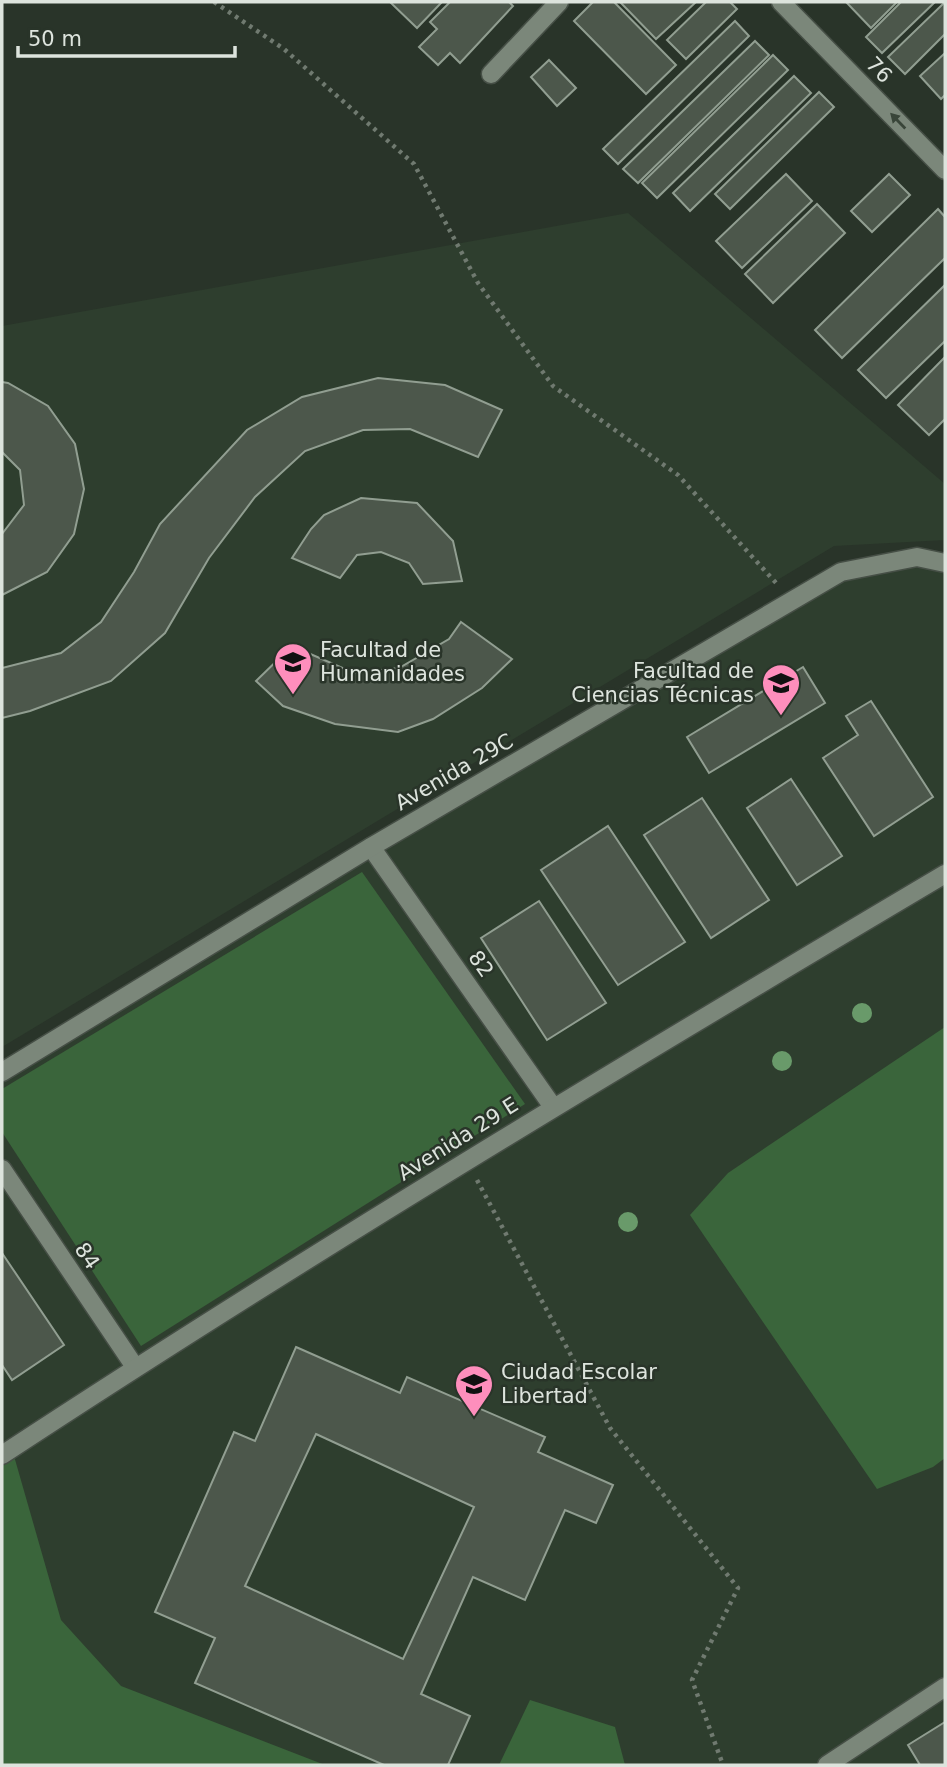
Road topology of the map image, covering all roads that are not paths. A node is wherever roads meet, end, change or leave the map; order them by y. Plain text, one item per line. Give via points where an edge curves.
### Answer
1 (559, 2) edge
2 (781, 2) edge
3 (491, 74) dead end
4 (945, 170) edge
5 (945, 563) edge
6 (371, 847) junction
7 (945, 874) edge
8 (2, 1072) edge
9 (553, 1107) junction
10 (2, 1169) edge
11 (135, 1367) junction
12 (2, 1455) edge
13 (945, 1687) edge
14 (827, 1765) edge

1 - 3 street
4 -> 2 street, 76
5 - 6 street, Avenida 29C via 916,556 841,572
6 - 8 street, Avenida 29C
6 - 9 street, 82
7 - 9 street, Avenida 29 E
9 - 11 street, Avenida 29 E
10 - 11 street, 84
11 - 12 street, Avenida 29 E
13 - 14 street

